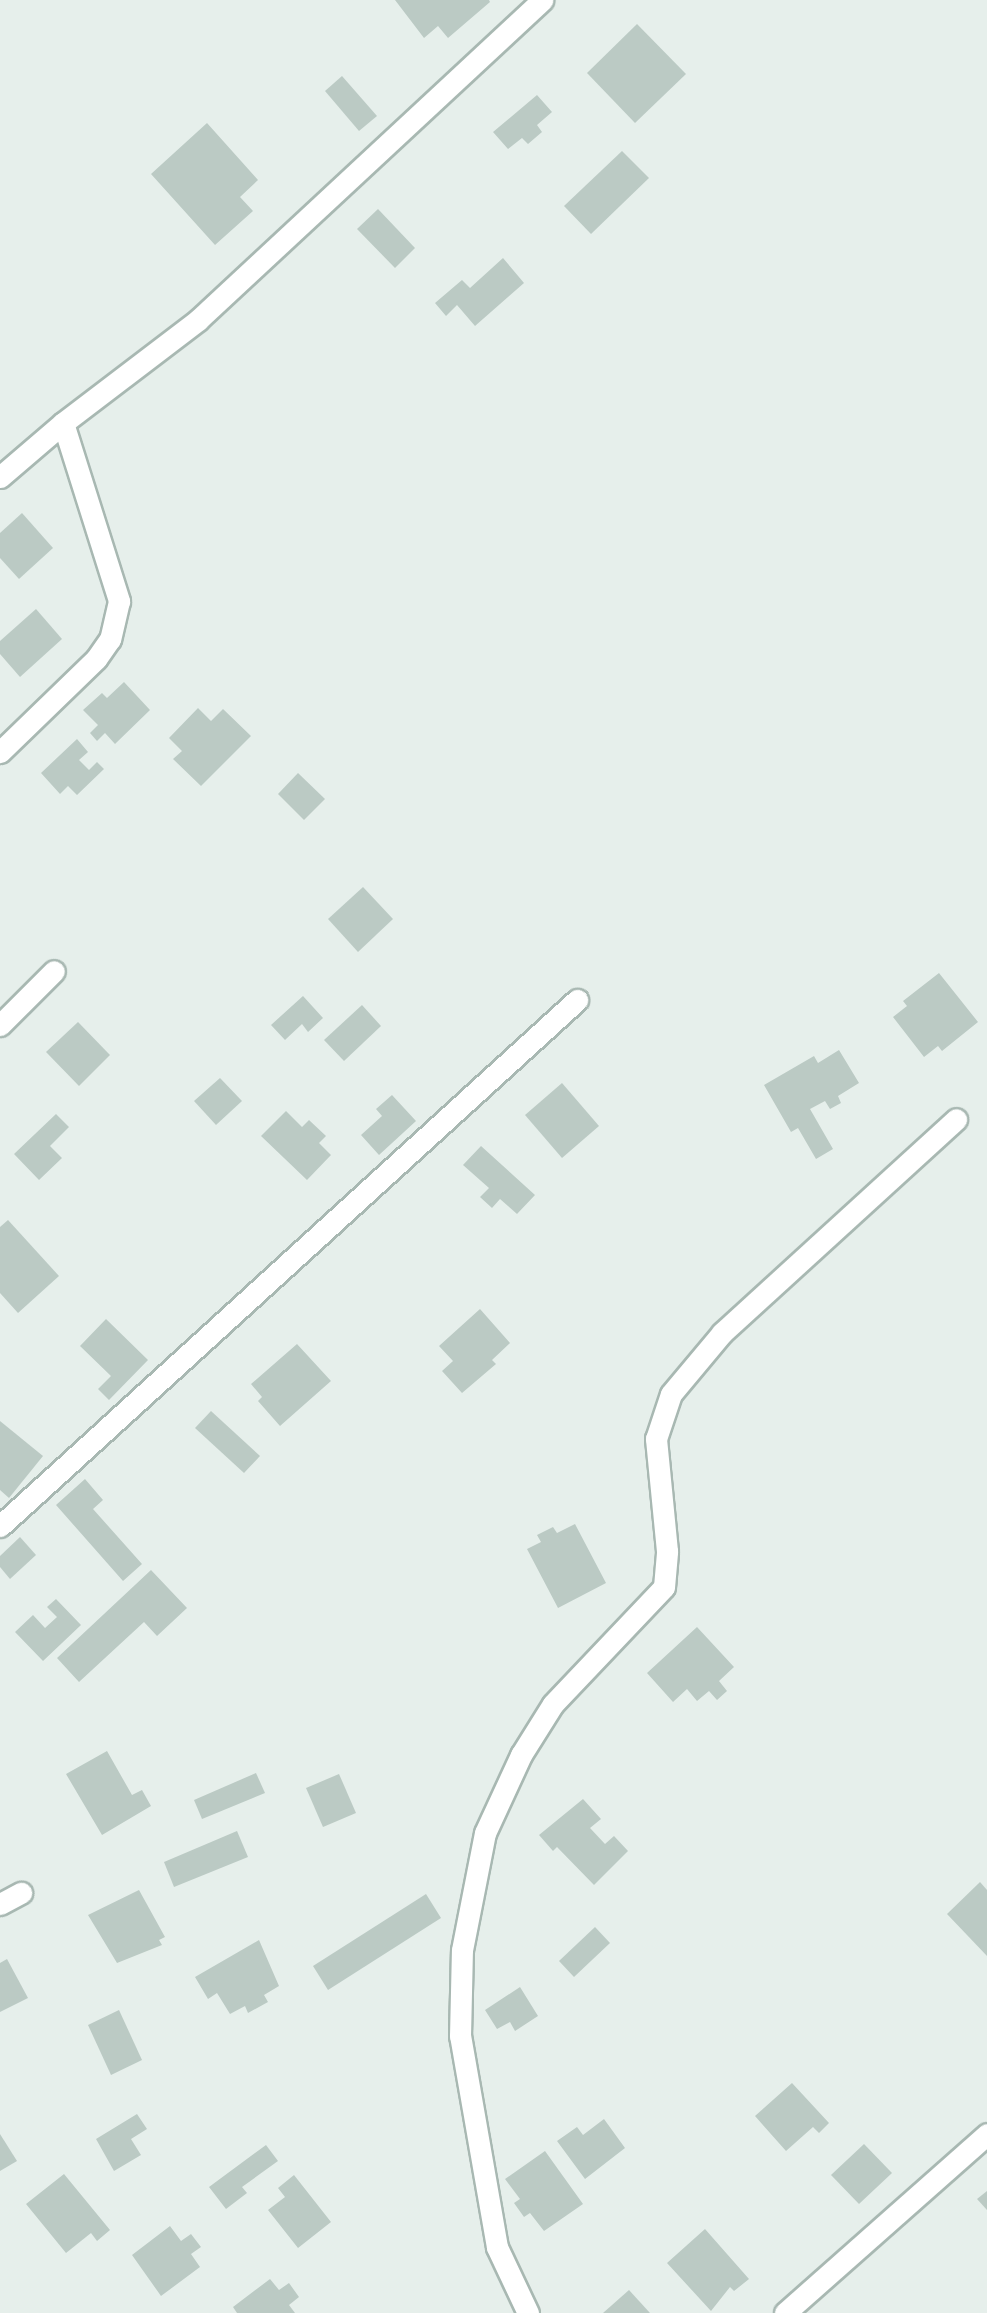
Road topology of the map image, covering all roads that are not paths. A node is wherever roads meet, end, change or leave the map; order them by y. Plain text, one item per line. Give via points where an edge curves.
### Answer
1 (542, 0) edge
2 (63, 423) junction
3 (0, 477) edge
4 (0, 752) edge
5 (54, 971) dead end
6 (577, 1000) dead end
7 (0, 1025) edge
8 (956, 1119) dead end
9 (0, 1526) edge
10 (21, 1893) dead end
11 (0, 1904) edge
12 (987, 2134) edge
13 (528, 2313) edge
14 (785, 2313) edge

1 - 2 street via 198,320
2 - 3 street
2 - 4 street via 119,601 117,622 88,669
5 - 7 street
6 - 9 street
8 - 13 street via 722,1333 671,1394 656,1439 667,1551 664,1587 553,1704 521,1755 485,1833 462,1950 460,2036 497,2247
10 - 11 street
12 - 14 street

